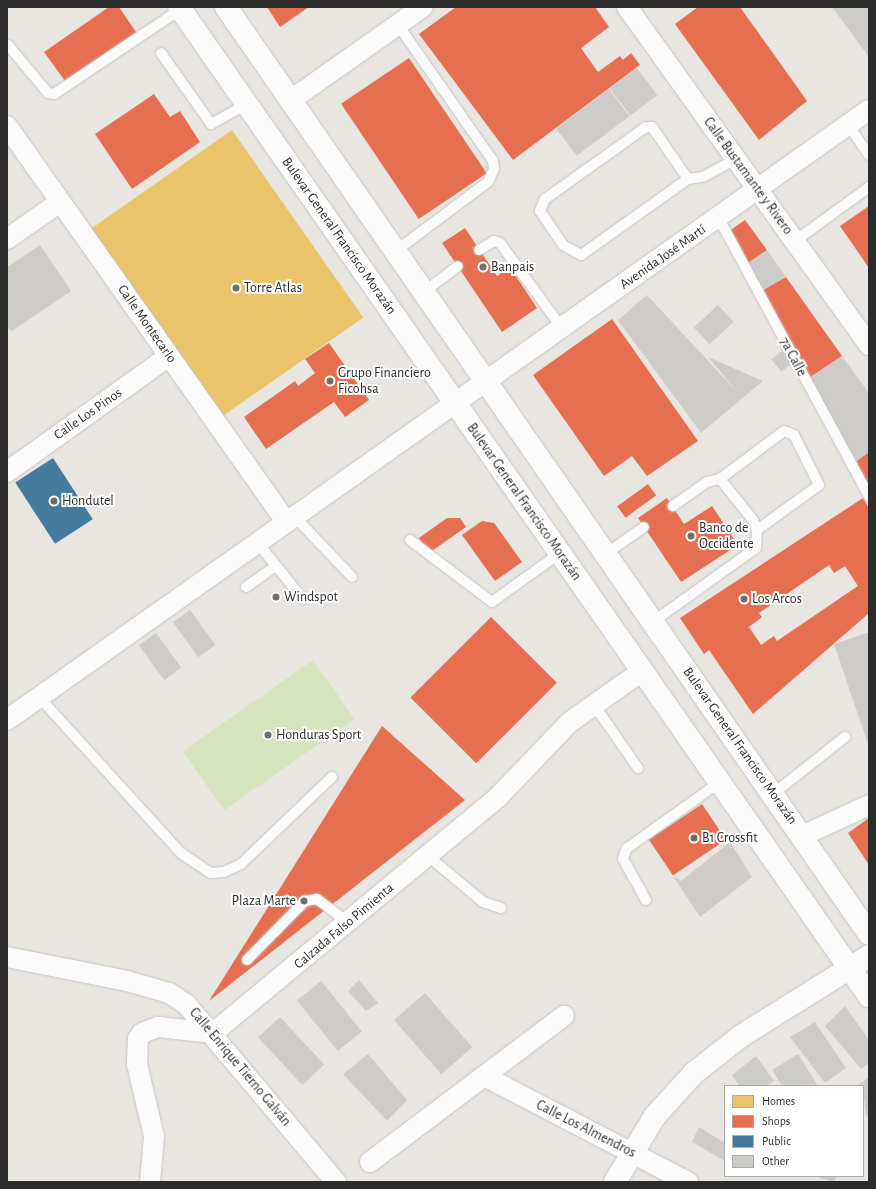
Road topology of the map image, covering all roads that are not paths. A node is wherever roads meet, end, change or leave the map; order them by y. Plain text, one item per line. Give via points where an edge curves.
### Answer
1 (226, 7) edge
2 (423, 7) edge
3 (627, 7) edge
4 (180, 8) edge
5 (398, 25) junction
6 (8, 45) dead end
7 (162, 53) dead end
8 (291, 100) junction
9 (247, 104) junction
10 (869, 110) edge
11 (848, 125) junction
12 (7, 126) edge
13 (869, 154) edge
14 (735, 158) junction
15 (688, 180) junction
16 (869, 187) edge
17 (757, 190) junction
18 (60, 202) junction
19 (718, 218) junction
20 (7, 240) edge
21 (795, 241) junction
22 (397, 250) junction
23 (480, 250) dead end
24 (458, 266) dead end
25 (425, 291) junction
26 (562, 328) junction
27 (869, 345) edge
28 (170, 356) junction
29 (488, 381) junction
30 (456, 403) junction
31 (7, 472) edge
32 (720, 479) junction
33 (869, 496) edge
34 (672, 506) dead end
35 (290, 519) junction
36 (644, 527) dead end
37 (757, 530) junction
38 (410, 540) dead end
39 (257, 542) junction
40 (560, 553) junction
41 (607, 553) junction
42 (276, 566) junction
43 (352, 578) dead end
44 (246, 587) dead end
45 (304, 599) dead end
46 (654, 621) junction
47 (642, 671) junction
48 (39, 697) junction
49 (594, 705) junction
50 (7, 720) edge
51 (845, 737) dead end
52 (638, 768) dead end
53 (332, 777) dead end
54 (720, 782) junction
55 (773, 794) junction
56 (869, 805) edge
57 (802, 836) junction
58 (428, 856) junction
59 (646, 900) dead end
60 (501, 908) dead end
61 (349, 922) junction
62 (869, 934) edge
63 (869, 956) edge
64 (7, 958) edge
65 (247, 960) dead end
66 (849, 968) junction
67 (869, 996) edge
68 (564, 1016) dead end
69 (213, 1034) junction
70 (484, 1076) junction
71 (631, 1152) junction
72 (370, 1162) dead end
73 (150, 1182) edge
74 (336, 1182) edge
75 (615, 1182) edge
76 (688, 1182) edge

1 - 8 main road, Bulevar General Francisco Morazán
2 - 5 street
3 - 14 street, Calle Bustamante y Rivero
4 - 6 lane via 54,94 48,92
4 - 9 main road, Bulevar General Francisco Morazán
5 - 8 street
5 - 22 lane via 493,160 494,169 488,182
7 - 9 lane via 210,124
8 - 22 main road, Bulevar General Francisco Morazán
9 - 30 main road, Bulevar General Francisco Morazán
10 - 11 street, Avenida José Martí
11 - 13 lane
11 - 17 street, Avenida José Martí
12 - 18 street, Calle Montecarlo
14 - 15 lane via 703,177
14 - 17 street, Calle Bustamante y Rivero
15 - 15 lane via 652,127 646,127 545,199 540,211 563,245 581,255
16 - 21 lane
17 - 19 street, Avenida José Martí
17 - 21 street, Calle Bustamante y Rivero
18 - 20 street
18 - 28 street, Calle Montecarlo
19 - 26 street, Avenida José Martí
19 - 33 lane, 7a Calle
21 - 27 street, Calle Bustamante y Rivero
22 - 25 main road, Bulevar General Francisco Morazán
23 - 26 lane via 494,241 500,243
24 - 25 lane
25 - 29 main road, Bulevar General Francisco Morazán
26 - 29 street, Avenida José Martí
28 - 31 street, Calle Los Pinos
28 - 35 street, Calle Montecarlo
29 - 30 street, Avenida José Martí
29 - 41 main road, Bulevar General Francisco Morazán
30 - 35 street, Avenida José Martí
30 - 40 main road, Bulevar General Francisco Morazán
32 - 34 lane via 707,482
32 - 37 lane via 753,520
32 - 37 lane via 784,432 794,435 819,485
35 - 39 street, Avenida José Martí
35 - 43 lane
36 - 41 lane
37 - 46 lane via 756,548
38 - 40 lane via 492,602
39 - 42 lane
39 - 48 street, Avenida José Martí
40 - 47 main road, Bulevar General Francisco Morazán
41 - 46 main road, Bulevar General Francisco Morazán
42 - 44 lane
42 - 45 lane
46 - 55 main road, Bulevar General Francisco Morazán
47 - 49 street, Calzada Falso Pimienta
47 - 54 main road, Bulevar General Francisco Morazán
48 - 50 street, Avenida José Martí
48 - 53 lane via 182,853 211,873 224,872 241,864
49 - 52 lane
49 - 58 street, Calzada Falso Pimienta via 570,722 498,797
51 - 55 lane
54 - 59 lane via 626,849 623,859
54 - 66 main road, Bulevar General Francisco Morazán
55 - 57 main road, Bulevar General Francisco Morazán
56 - 57 street
57 - 62 main road, Bulevar General Francisco Morazán
58 - 60 lane via 483,902
58 - 61 street, Calzada Falso Pimienta
61 - 65 lane via 317,900 305,901
61 - 69 street, Calzada Falso Pimienta
63 - 66 main road
64 - 69 street, Calle Enrique Tierno Galván via 127,981 169,993 186,1004
66 - 67 main road, Bulevar General Francisco Morazán
66 - 71 main road via 740,1036 694,1073 655,1116
68 - 70 street
69 - 73 street via 158,1027 149,1029 138,1040 137,1064 154,1136
69 - 74 street, Calle Enrique Tierno Galván
70 - 71 street, Calle Los Almendros
70 - 72 street
71 - 75 main road
71 - 76 street, Calle Los Almendros

